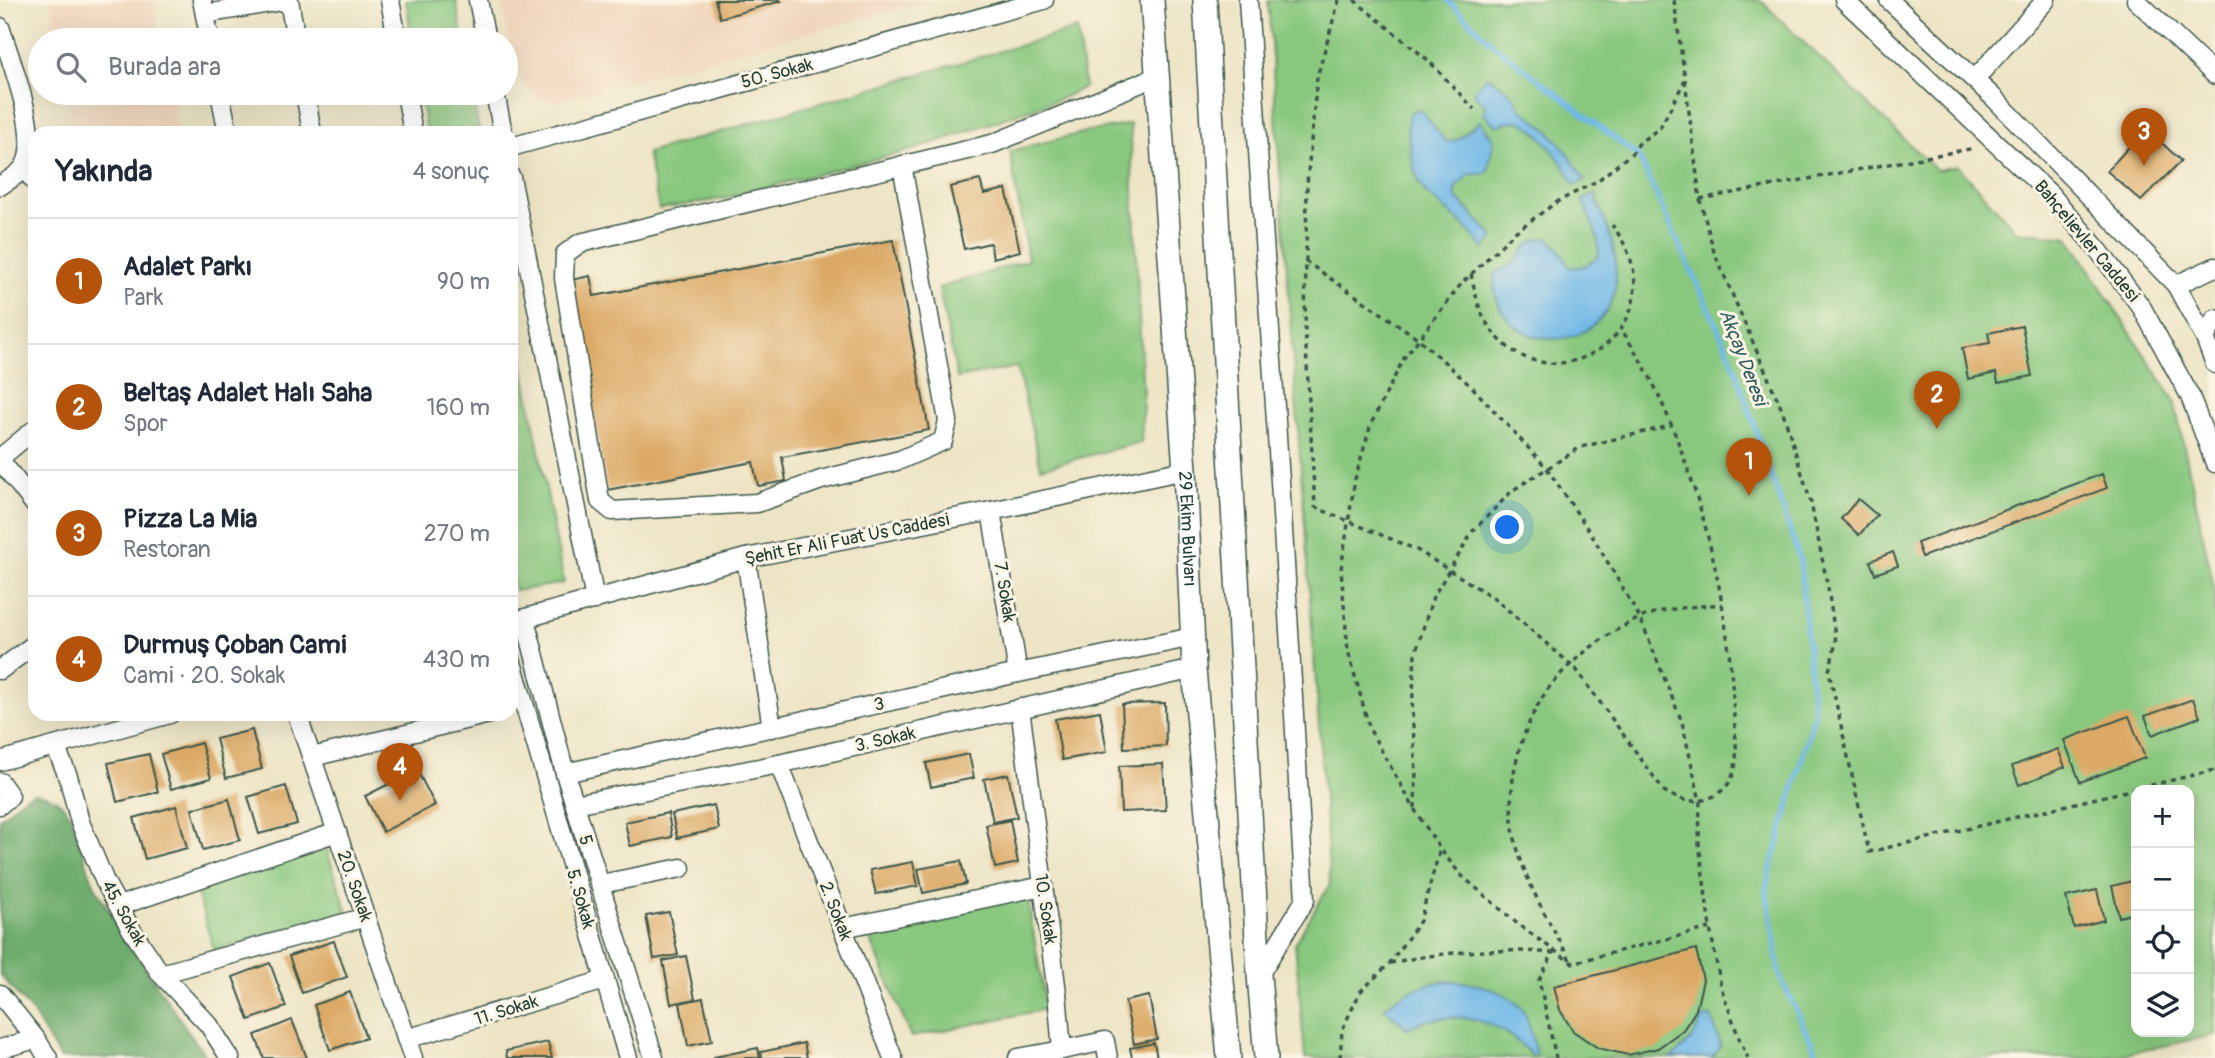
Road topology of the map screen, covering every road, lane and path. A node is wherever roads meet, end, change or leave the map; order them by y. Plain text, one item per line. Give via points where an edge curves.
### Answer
1 (288, 0) edge
2 (390, 0) edge
3 (478, 0) edge
4 (1044, 0) edge
5 (1152, 0) edge
6 (1205, 0) edge
7 (1248, 0) edge
8 (1339, 0) edge
9 (1354, 0) edge
10 (1674, 0) edge
11 (1844, 0) edge
12 (1889, 0) edge
13 (2046, 0) edge
14 (2136, 0) edge
15 (204, 7) edge
16 (0, 27) edge
17 (208, 28) edge
18 (294, 28) edge
19 (395, 28) edge
20 (483, 28) edge
21 (2215, 75) edge
22 (1158, 76) junction
23 (1975, 79) junction
24 (1685, 80) junction
25 (222, 105) edge
26 (307, 105) edge
27 (408, 105) edge
28 (497, 105) edge
29 (1474, 108) dead end
30 (28, 126) edge
31 (227, 126) edge
32 (311, 126) edge
33 (412, 126) edge
34 (502, 126) edge
35 (1998, 144) junction
36 (518, 145) edge
37 (902, 165) junction
38 (28, 176) edge
39 (0, 186) edge
40 (1700, 199) junction
41 (518, 212) edge
42 (1612, 226) dead end
43 (1304, 261) junction
44 (2215, 267) edge
45 (1471, 274) junction
46 (2176, 285) junction
47 (2215, 319) edge
48 (1621, 328) junction
49 (2205, 338) junction
50 (1419, 339) junction
51 (2215, 364) edge
52 (1670, 426) junction
53 (28, 435) edge
54 (0, 459) edge
55 (2215, 463) edge
56 (1546, 467) junction
57 (1185, 470) junction
58 (28, 496) edge
59 (991, 511) junction
60 (1349, 521) junction
61 (746, 558) junction
62 (1448, 569) junction
63 (595, 600) junction
64 (1722, 604) junction
65 (1640, 618) junction
66 (518, 621) edge
67 (1193, 636) junction
68 (28, 649) edge
69 (1571, 664) junction
70 (1194, 669) junction
71 (0, 670) edge
72 (1018, 673) junction
73 (518, 707) edge
74 (1020, 708) junction
75 (146, 721) edge
76 (299, 721) edge
77 (460, 721) edge
78 (772, 728) junction
79 (55, 747) junction
80 (312, 757) junction
81 (0, 761) edge
82 (779, 764) junction
83 (2215, 770) edge
84 (565, 773) junction
85 (0, 782) edge
86 (1700, 801) junction
87 (575, 804) junction
88 (0, 805) edge
89 (1415, 810) junction
90 (337, 832) junction
91 (1440, 849) junction
92 (681, 868) dead end
93 (601, 884) junction
94 (1043, 886) junction
95 (119, 906) junction
96 (366, 917) junction
97 (843, 928) junction
98 (1710, 928) junction
99 (1390, 963) junction
100 (1572, 963) junction
101 (161, 974) junction
102 (1259, 975) junction
103 (605, 981) junction
104 (0, 995) edge
105 (36, 1039) junction
106 (407, 1039) junction
107 (0, 1049) edge
108 (1062, 1050) junction
109 (1267, 1052) edge
110 (48, 1058) edge
111 (230, 1058) edge
112 (413, 1058) edge
113 (628, 1058) edge
114 (654, 1058) edge
115 (893, 1058) edge
116 (1018, 1058) edge
117 (1108, 1058) edge
118 (1229, 1058) edge
119 (1340, 1058) edge
120 (1556, 1058) edge
121 (1748, 1058) edge

1 - 15 street
1 - 18 street
2 - 19 street
3 - 20 street
4 - 36 street, 50. Sokak
5 - 22 main road, 29 Ekim Bulvarı
6 - 102 main road
7 - 102 street via 1305,900
8 - 43 path via 1317,77
9 - 29 path via 1428,61
10 - 24 path
11 - 35 street, Bahçelievler Caddesi
12 - 23 street, Bahçelievler Caddesi
13 - 23 street
14 - 21 street
15 - 17 street
16 - 30 street
22 - 37 street via 992,144
22 - 57 main road, 29 Ekim Bulvarı
23 - 46 street, Bahçelievler Caddesi
24 - 40 path
24 - 45 path via 1660,128 1597,181 1515,232
25 - 31 street
26 - 32 street
27 - 33 street
28 - 34 street
35 - 40 path
35 - 55 street, Bahçelievler Caddesi via 2051,195 2143,308 2190,396
37 - 37 street via 580,243 565,254 564,278 600,501 612,511 757,503 821,480 900,460 943,441 948,421
38 - 39 street
40 - 83 path via 1714,252 1783,412 1811,503 1836,642 1829,671 1869,852
41 - 63 street
42 - 48 path via 1625,242 1636,282 1633,303
43 - 50 path
43 - 60 path via 1315,507
44 - 46 street
45 - 48 path via 1487,323 1516,353 1536,361 1577,360 1597,352
45 - 50 path
46 - 49 street, Bahçelievler Caddesi
47 - 49 street
48 - 52 path
49 - 51 street, Bahçelievler Caddesi
50 - 56 path via 1473,388
50 - 60 path via 1404,358 1371,424
52 - 56 path via 1581,447
52 - 64 path via 1688,470
53 - 54 street
54 - 58 street
56 - 62 path via 1513,490 1473,531
56 - 65 path
57 - 59 street, Şehit Er Ali Fuat Us Caddesi
57 - 67 main road, 29 Ekim Bulvarı
59 - 61 street, Şehit Er Ali Fuat Us Caddesi
59 - 72 street, 7. Sokak
60 - 62 path via 1417,550
60 - 89 path via 1341,569 1348,651 1370,730
61 - 63 street, Şehit Er Ali Fuat Us Caddesi
61 - 78 street
62 - 69 path via 1494,598
62 - 89 path via 1433,597 1415,654
63 - 66 street, Şehit Er Ali Fuat Us Caddesi
64 - 65 path
64 - 86 path via 1732,660 1737,767 1726,787
65 - 69 path via 1609,634
65 - 86 path via 1682,722
66 - 84 street, 5
67 - 70 main road, 29 Ekim Bulvarı
67 - 72 street, 3
68 - 71 street
69 - 86 path via 1664,791 1684,801
69 - 100 path via 1544,695 1527,731 1515,766 1511,805 1514,838 1533,892
70 - 74 street, 3. Sokak
70 - 118 main road, 29 Ekim Bulvarı
72 - 78 street, 3
73 - 103 street, 5. Sokak
74 - 82 street, 3. Sokak
74 - 94 street, 10. Sokak
75 - 79 street
76 - 80 street, 20. Sokak
77 - 80 street
78 - 84 street, 3
79 - 81 street
79 - 95 street, 45. Sokak via 80,822
80 - 90 street, 20. Sokak
82 - 87 street, 3. Sokak
82 - 97 street, 2. Sokak
84 - 87 street, 5
85 - 88 street via 10,796
86 - 98 path via 1699,844
87 - 93 street, 5
89 - 91 path
90 - 95 street
90 - 96 street, 20. Sokak
91 - 99 path via 1420,921
91 - 100 path via 1461,875 1520,926
92 - 93 street
93 - 114 street, 5
94 - 97 street
94 - 108 street, 10. Sokak
95 - 101 street, 45. Sokak
96 - 101 street
96 - 106 street, 20. Sokak
97 - 115 street, 2. Sokak
98 - 100 path
98 - 121 path via 1721,987
99 - 119 path via 1360,992 1342,1030
99 - 120 path via 1474,950 1553,953 1539,980
101 - 111 street, 45. Sokak via 209,1025
102 - 109 main road
103 - 106 street, 11. Sokak
103 - 113 street, 5. Sokak
104 - 105 street
105 - 107 street
105 - 110 street
106 - 112 street, 20. Sokak
108 - 116 street
108 - 117 street via 1105,1041

